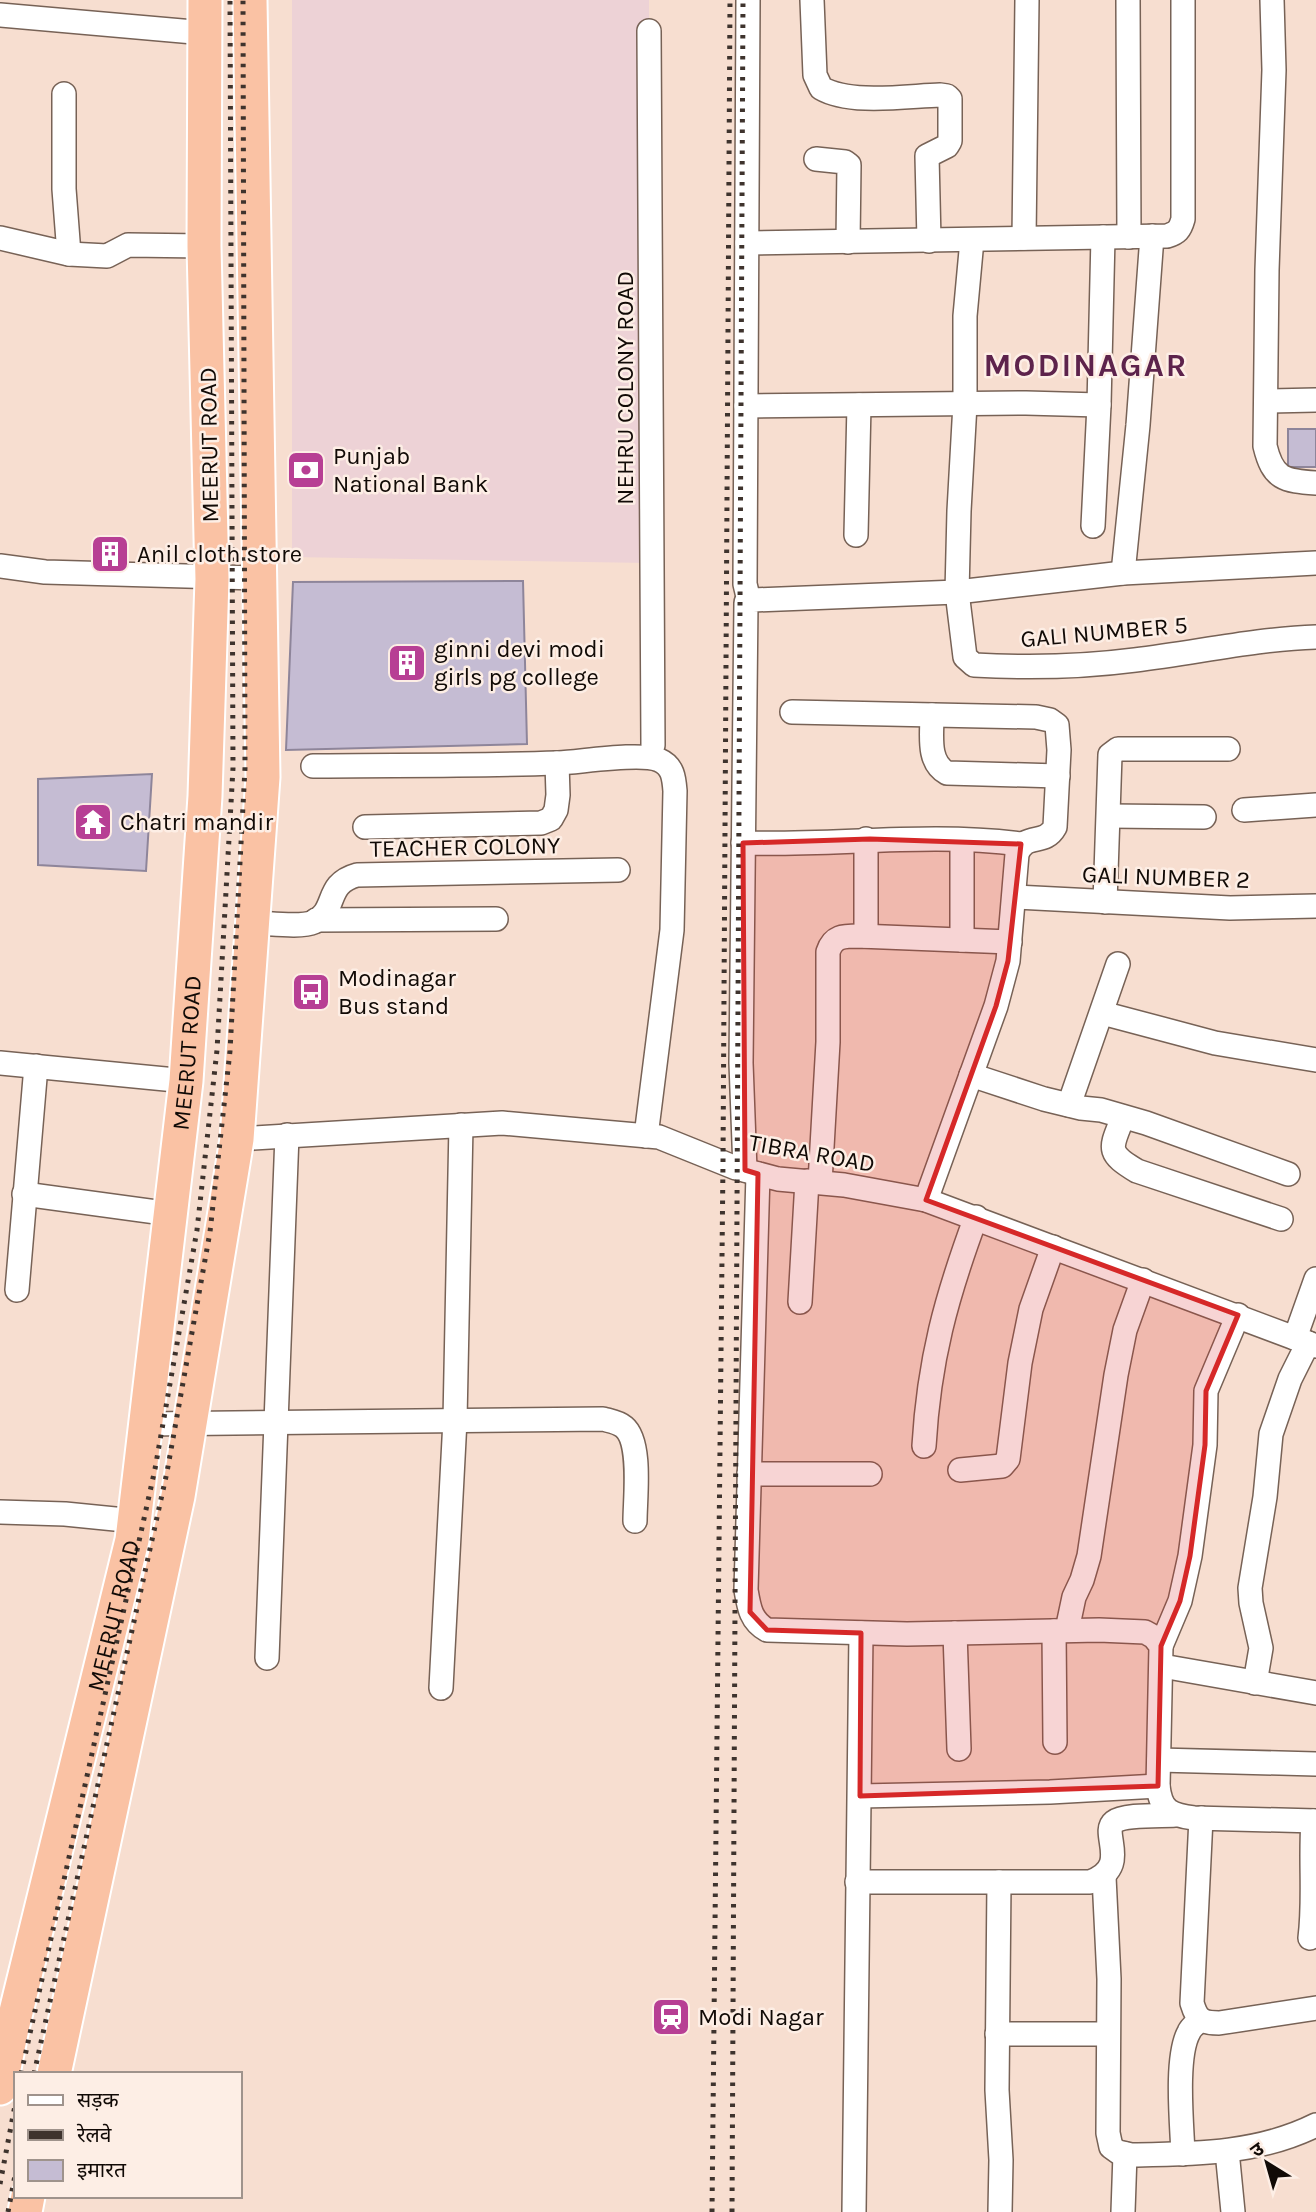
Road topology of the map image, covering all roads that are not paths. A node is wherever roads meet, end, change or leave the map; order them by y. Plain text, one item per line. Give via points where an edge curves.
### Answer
1 (205, 0) edge
2 (250, 0) edge
3 (748, 0) edge
4 (812, 0) edge
5 (1027, 0) edge
6 (1128, 0) edge
7 (1183, 0) edge
8 (1272, 0) edge
9 (0, 15) edge
10 (649, 30) dead end
11 (205, 33) junction
12 (64, 94) dead end
13 (816, 159) dead end
14 (1103, 237) junction
15 (1140, 237) junction
16 (0, 238) edge
17 (1024, 239) junction
18 (972, 240) junction
19 (929, 241) junction
20 (848, 242) junction
21 (747, 243) junction
22 (204, 246) junction
23 (69, 254) junction
24 (1316, 400) edge
25 (1266, 401) junction
26 (965, 404) junction
27 (859, 405) junction
28 (1099, 405) junction
29 (746, 406) junction
30 (1316, 483) edge
31 (1093, 527) dead end
32 (856, 535) dead end
33 (1316, 563) edge
34 (0, 566) edge
35 (1123, 573) junction
36 (260, 578) junction
37 (212, 579) junction
38 (957, 592) junction
39 (749, 601) junction
40 (1316, 637) edge
41 (792, 712) dead end
42 (932, 715) junction
43 (653, 745) dead end
44 (1228, 749) dead end
45 (557, 763) junction
46 (313, 766) dead end
47 (1058, 776) junction
48 (1316, 805) edge
49 (1244, 810) dead end
50 (1109, 816) junction
51 (1204, 817) dead end
52 (365, 827) dead end
53 (866, 839) junction
54 (962, 840) junction
55 (743, 843) junction
56 (1021, 844) junction
57 (618, 870) dead end
58 (1014, 897) junction
59 (1105, 902) junction
60 (1316, 906) edge
61 (496, 919) dead end
62 (316, 920) junction
63 (253, 923) junction
64 (866, 936) junction
65 (962, 940) junction
66 (1010, 942) junction
67 (1118, 964) dead end
68 (1101, 1013) junction
69 (1316, 1060) edge
70 (0, 1063) edge
71 (36, 1066) junction
72 (971, 1075) junction
73 (186, 1081) junction
74 (1069, 1105) junction
75 (1123, 1116) junction
76 (461, 1125) junction
77 (287, 1135) junction
78 (646, 1136) junction
79 (237, 1139) junction
80 (752, 1172) junction
81 (1288, 1174) dead end
82 (814, 1182) junction
83 (24, 1194) junction
84 (926, 1200) junction
85 (170, 1214) junction
86 (976, 1217) junction
87 (1280, 1219) dead end
88 (1053, 1247) junction
89 (1316, 1279) edge
90 (1143, 1280) junction
91 (17, 1290) dead end
92 (800, 1302) dead end
93 (1238, 1315) junction
94 (1306, 1342) edge
95 (455, 1420) junction
96 (277, 1422) junction
97 (190, 1423) junction
98 (146, 1424) junction
99 (924, 1447) dead end
100 (960, 1470) dead end
101 (749, 1474) junction
102 (870, 1474) dead end
103 (0, 1512) edge
104 (135, 1521) junction
105 (635, 1521) dead end
106 (1061, 1631) junction
107 (861, 1633) junction
108 (956, 1633) junction
109 (1161, 1656) junction
110 (267, 1658) dead end
111 (1255, 1683) junction
112 (441, 1688) dead end
113 (1316, 1693) edge
114 (1055, 1742) dead end
115 (958, 1749) dead end
116 (1159, 1760) junction
117 (1316, 1764) edge
118 (1158, 1786) junction
119 (860, 1796) junction
120 (1175, 1815) junction
121 (1201, 1818) junction
122 (1315, 1821) edge
123 (1104, 1877) junction
124 (857, 1882) junction
125 (999, 1882) junction
126 (1310, 1938) dead end
127 (1316, 2008) edge
128 (1200, 2020) junction
129 (6, 2028) edge
130 (1108, 2034) junction
131 (997, 2035) junction
132 (54, 2072) edge
133 (0, 2088) edge
134 (1316, 2125) edge
135 (1227, 2151) junction
136 (1125, 2154) junction
137 (1183, 2154) junction
138 (854, 2212) edge
139 (1000, 2212) edge
140 (1123, 2212) edge
141 (1233, 2212) edge

1 - 11 highway, MEERUT ROAD
2 - 36 highway, MEERUT ROAD
3 - 21 street
4 - 19 street via 815,75 821,88 838,95 940,95 950,99 950,141 927,156
5 - 17 street
6 - 15 street
7 - 15 street via 1183,219 1176,233
8 - 25 street
9 - 11 street
10 - 43 street, NEHRU COLONY ROAD
11 - 22 highway, MEERUT ROAD
12 - 23 street
13 - 20 street via 849,165
14 - 15 street
14 - 17 street
14 - 28 street
15 - 35 street via 1138,425
16 - 23 street
17 - 18 street
18 - 19 street
18 - 26 street, GALI NUMBER 5 via 965,316
19 - 20 street
20 - 21 street
21 - 29 street
22 - 23 street via 128,245 107,256
22 - 37 highway, MEERUT ROAD
24 - 25 street
25 - 30 street via 1269,464 1277,474 1293,481
26 - 27 street
26 - 28 street
26 - 38 street, GALI NUMBER 5
27 - 29 street
27 - 32 street
28 - 31 street
29 - 39 street via 745,584
33 - 35 street
34 - 37 street
35 - 38 street
36 - 37 street
36 - 63 highway, MEERUT ROAD via 263,778
37 - 73 highway, MEERUT ROAD via 205,796
38 - 39 street
38 - 40 street, GALI NUMBER 5 via 965,657 974,665 1051,667
39 - 55 street via 744,607
41 - 42 street
42 - 47 street via 933,758 947,773
42 - 47 street via 1050,720 1057,725 1059,736
44 - 50 street via 1118,749 1110,755 1108,765
45 - 46 street
45 - 52 street via 556,810 551,819 541,823
45 - 78 street via 642,758 658,760 674,775 672,930
47 - 56 street via 1051,835
48 - 49 street
50 - 51 street
50 - 59 street
53 - 54 street
53 - 55 street
53 - 64 street
54 - 56 street
54 - 65 street
55 - 80 street via 741,1063
56 - 58 street
57 - 62 street, TEACHER COLONY via 357,876 337,886 324,914
58 - 59 street, GALI NUMBER 2
58 - 66 street
59 - 60 street, GALI NUMBER 2 via 1230,908
61 - 62 street
62 - 63 street
63 - 79 highway, MEERUT ROAD
64 - 65 street
64 - 82 street via 840,937 828,952 828,1042
65 - 66 street
66 - 72 street via 996,1006
67 - 68 street
68 - 69 street via 1215,1043
68 - 74 street
70 - 71 street
71 - 73 street
71 - 83 street
72 - 74 street
72 - 84 street
73 - 85 highway, MEERUT ROAD
74 - 75 street
75 - 81 street
75 - 87 street via 1113,1141 1113,1152 1120,1160 1137,1171
76 - 77 street, TIBRA ROAD
76 - 78 street, TIBRA ROAD via 502,1123
76 - 95 street
77 - 79 street, TIBRA ROAD
77 - 96 street
78 - 80 street, TIBRA ROAD
79 - 97 highway, MEERUT ROAD
80 - 82 street, TIBRA ROAD
80 - 101 street
82 - 84 street, TIBRA ROAD
82 - 92 street
83 - 85 street
83 - 91 street
84 - 86 street, TIBRA ROAD
85 - 98 highway, MEERUT ROAD
86 - 88 street, TIBRA ROAD
86 - 99 street via 937,1339
88 - 90 street, TIBRA ROAD
88 - 100 street via 1031,1308 1008,1459 1003,1466
89 - 94 street
90 - 93 street, TIBRA ROAD
90 - 106 street via 1125,1330 1116,1375 1089,1556
93 - 94 street, TIBRA ROAD
93 - 109 street via 1206,1391 1205,1445 1190,1556
94 - 111 street via 1272,1434 1250,1588 1261,1648
95 - 96 street
95 - 105 street via 603,1419 621,1424 635,1449
95 - 112 street
96 - 97 street
96 - 110 street
97 - 98 street
97 - 132 highway, MEERUT ROAD
98 - 104 highway, MEERUT ROAD
101 - 102 street
101 - 107 street via 746,1590 757,1624 767,1630
103 - 104 street
104 - 129 highway, MEERUT ROAD
106 - 108 street
106 - 109 street via 1145,1632 1154,1637
106 - 114 street
107 - 108 street
107 - 119 street
108 - 115 street
109 - 111 street
109 - 116 street
111 - 113 street
116 - 117 street
116 - 118 street
118 - 119 street
118 - 120 street via 1160,1800
119 - 124 street
120 - 121 street
120 - 123 street via 1115,1821 1110,1827 1111,1866
121 - 122 street
121 - 128 street via 1192,2003
122 - 126 street
123 - 125 street via 1072,1883
123 - 130 street
124 - 125 street
124 - 138 street
125 - 131 street
127 - 128 street via 1219,2023
128 - 137 street via 1190,2028 1184,2053
129 - 133 highway, MEERUT ROAD
130 - 131 street
130 - 136 street via 1108,2133 1111,2147
131 - 139 street
134 - 135 street via 1295,2136
135 - 137 street
135 - 141 street
136 - 137 street
136 - 140 street

